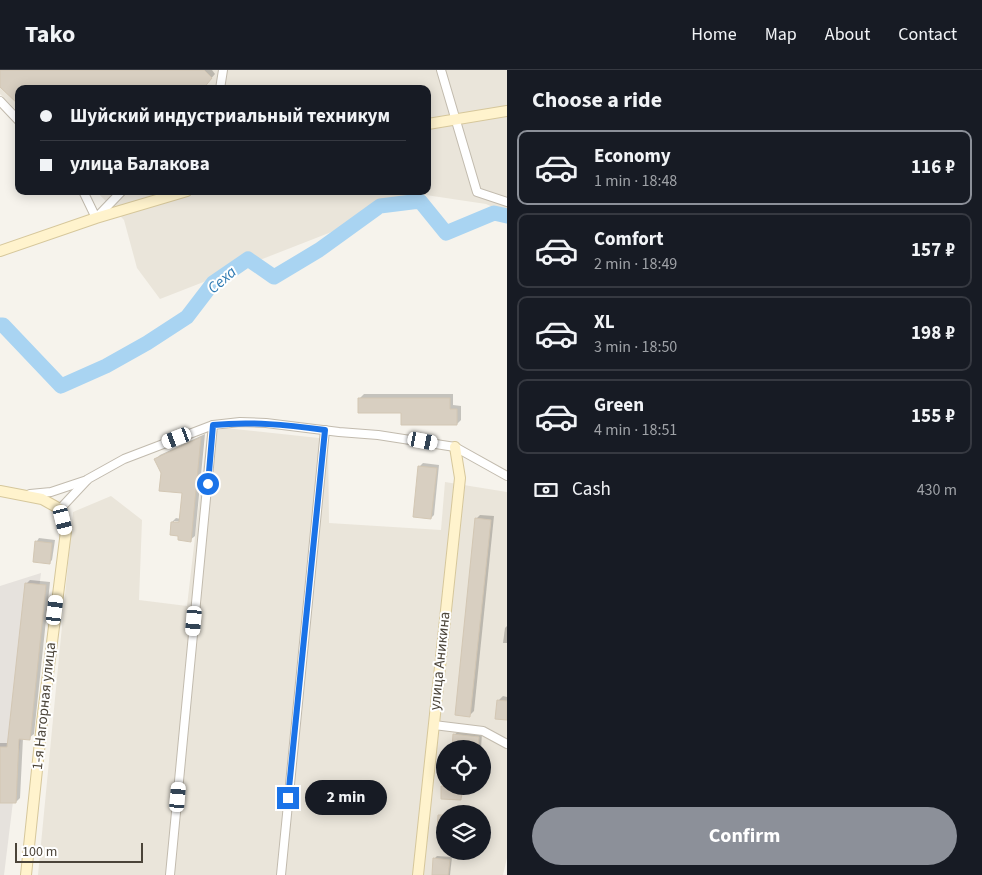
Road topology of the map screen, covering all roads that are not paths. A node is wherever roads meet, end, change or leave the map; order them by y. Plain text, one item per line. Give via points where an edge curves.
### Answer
1 (223, 70) edge
2 (441, 70) edge
3 (221, 85) edge
4 (0, 101) edge
5 (507, 111) edge
6 (15, 117) edge
7 (456, 119) junction
8 (431, 123) edge
9 (85, 195) edge
10 (118, 195) edge
11 (174, 195) edge
12 (507, 202) edge
13 (96, 218) junction
14 (0, 251) edge
15 (213, 425) junction
16 (325, 430) junction
17 (455, 447) junction
18 (507, 476) edge
19 (88, 479) junction
20 (0, 491) edge
21 (20, 495) junction
22 (60, 508) junction
23 (434, 725) junction
24 (507, 744) edge
25 (26, 875) edge
26 (170, 875) edge
27 (281, 875) edge
28 (418, 875) edge

1 - 3 street
2 - 7 street
4 - 6 street
5 - 7 street
7 - 8 street
7 - 12 street via 477,192
9 - 13 street
10 - 13 street
11 - 13 street
13 - 14 street
15 - 16 street via 266,423
15 - 19 street via 124,459
15 - 26 street
16 - 17 street
16 - 27 street
17 - 18 street
17 - 23 street, улица Аникина via 460,478
19 - 21 street via 51,492
19 - 22 street
20 - 21 street
21 - 22 street via 42,499
22 - 25 street, 1-я Нагорная улица via 66,531
23 - 24 street via 483,731
23 - 28 street, улица Аникина

